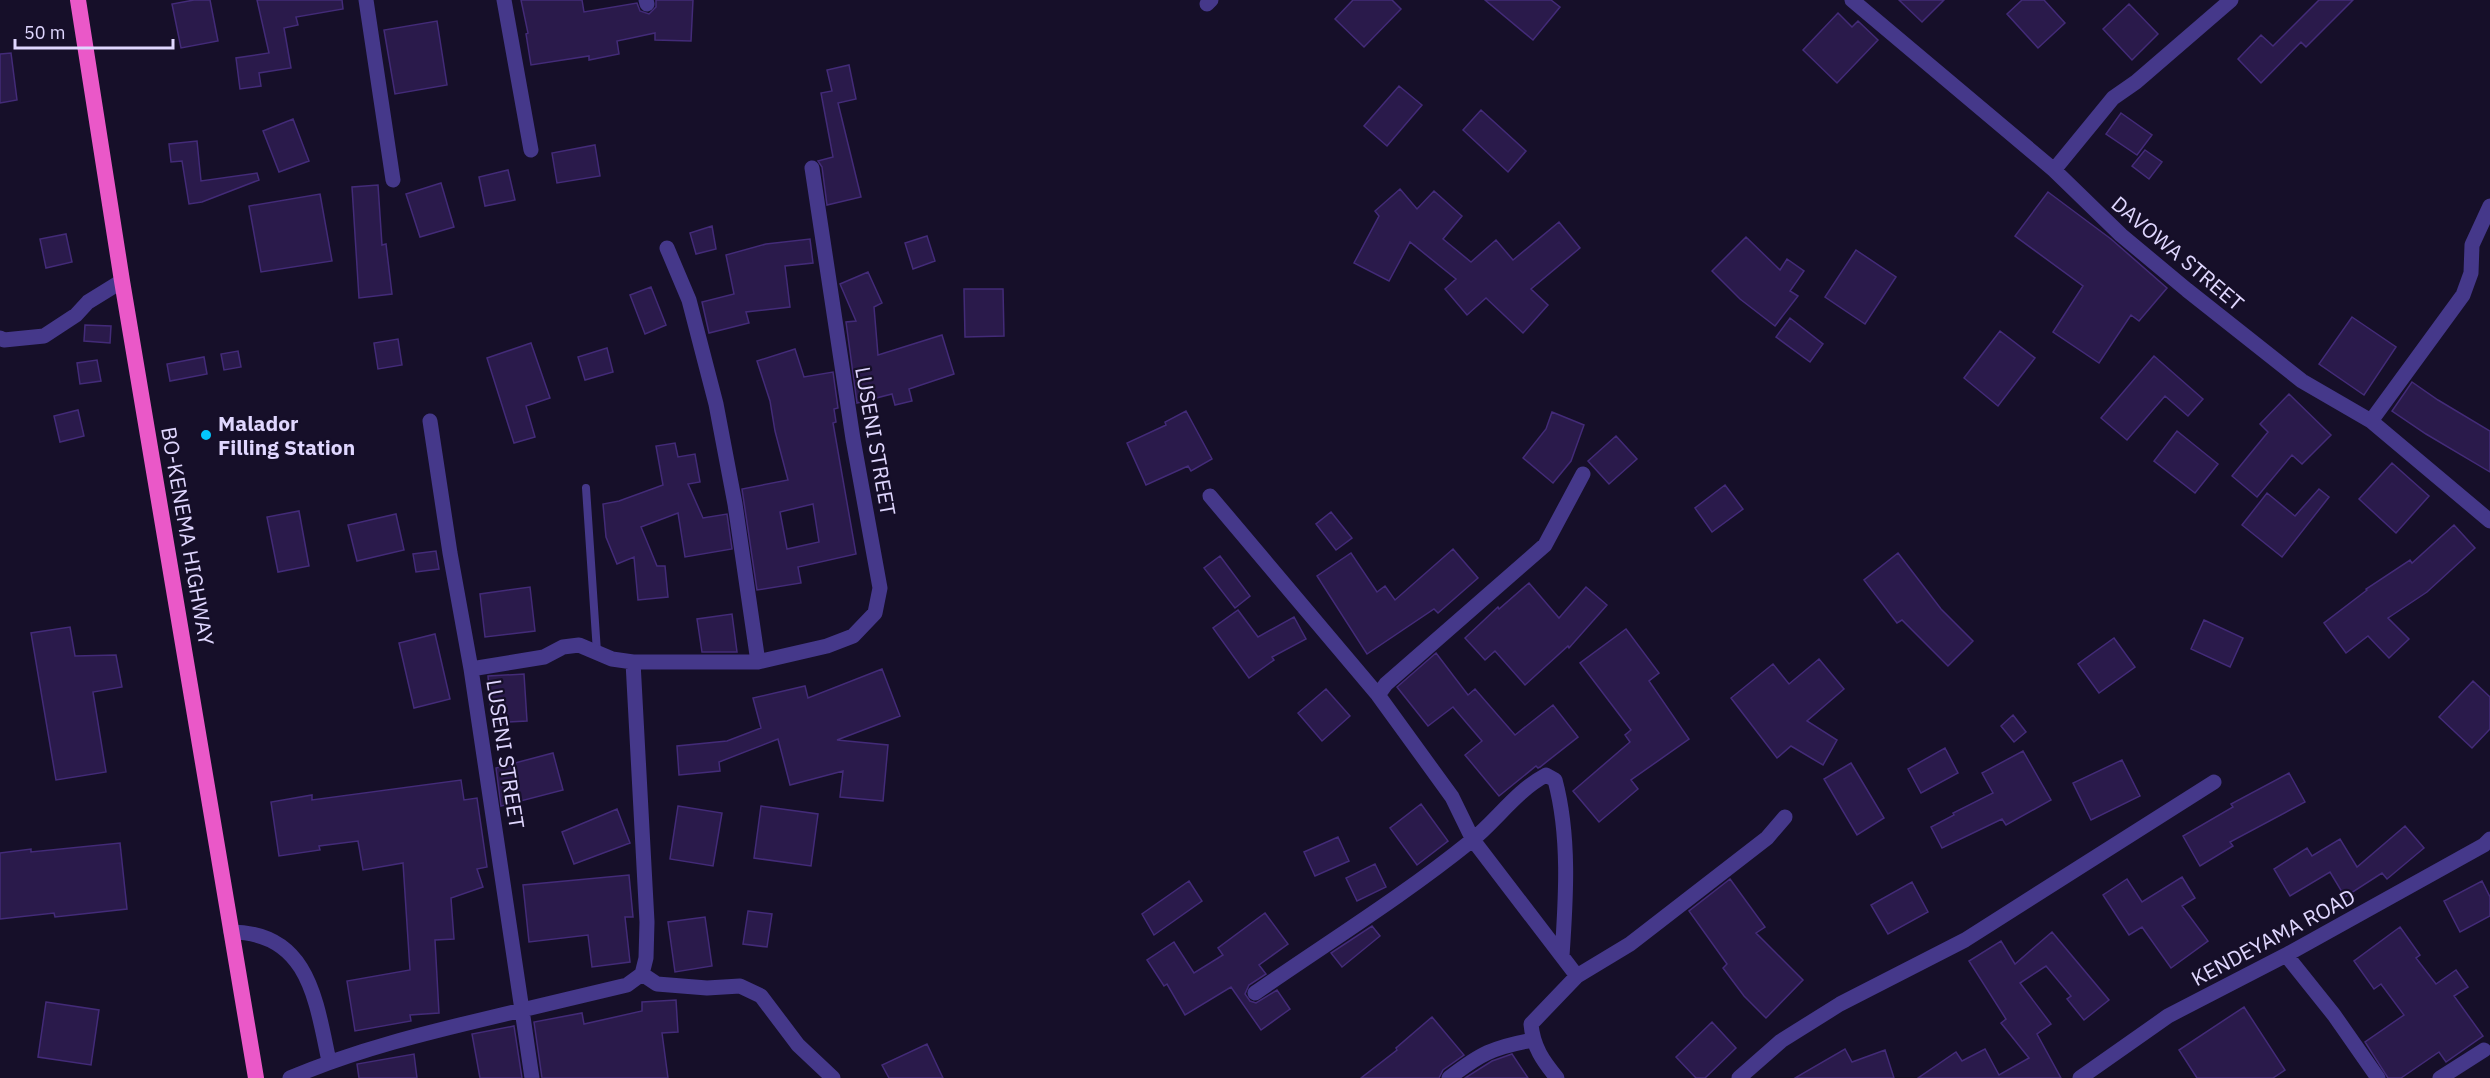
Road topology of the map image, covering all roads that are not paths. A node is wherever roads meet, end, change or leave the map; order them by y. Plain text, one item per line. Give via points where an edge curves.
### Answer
1 (78, 0) edge
2 (366, 0) edge
3 (504, 0) edge
4 (1852, 0) edge
5 (2231, 0) edge
6 (531, 150) dead end
7 (812, 168) dead end
8 (2054, 170) junction
9 (393, 180) dead end
10 (2490, 206) edge
11 (667, 248) dead end
12 (122, 281) junction
13 (0, 338) edge
14 (430, 421) dead end
15 (2371, 421) junction
16 (1583, 474) dead end
17 (586, 488) dead end
18 (1210, 496) dead end
19 (2490, 520) edge
20 (597, 652) junction
21 (633, 662) junction
22 (758, 662) junction
23 (471, 669) junction
24 (1378, 695) junction
25 (2214, 782) dead end
26 (1785, 817) dead end
27 (1473, 840) junction
28 (2488, 843) edge
29 (231, 932) junction
30 (2286, 955) junction
31 (1562, 956) junction
32 (642, 974) junction
33 (1577, 976) junction
34 (1255, 993) dead end
35 (522, 1010) junction
36 (1533, 1040) junction
37 (2484, 1050) dead end
38 (329, 1061) junction
39 (2099, 1073) edge
40 (256, 1078) edge
41 (290, 1078) edge
42 (532, 1078) edge
43 (833, 1078) edge
44 (1449, 1078) edge
45 (1557, 1078) edge
46 (1739, 1078) edge
47 (2080, 1078) edge
48 (2378, 1078) edge
49 (2439, 1078) edge

1 - 12 highway, BO-KENEMA HIGHWAY
2 - 9 street
3 - 6 street
4 - 8 street, DAVOWA STREET
5 - 8 street via 2113,98
7 - 22 street, LUSENI STREET via 880,588 875,613 853,636
8 - 15 street, DAVOWA STREET via 2121,235 2302,381
10 - 15 street via 2472,245 2471,273 2463,295
11 - 22 street via 689,300 716,404
12 - 13 street via 44,336
12 - 29 highway, BO-KENEMA HIGHWAY
14 - 23 street
15 - 19 street, DAVOWA STREET
16 - 24 street via 1545,545
17 - 20 lane
18 - 24 street
20 - 21 street, LUSENI STREET
20 - 23 street, LUSENI STREET via 579,645 563,647 544,657
21 - 22 street, LUSENI STREET
21 - 32 street via 647,922
23 - 35 street, LUSENI STREET
24 - 27 street via 1452,797
25 - 46 street via 1965,940 1830,1010 1781,1041
26 - 33 street via 1767,838 1630,944
27 - 31 street
27 - 31 street via 1530,783 1546,775 1555,780 1567,892
27 - 34 street
28 - 30 street, KENDEYAMA ROAD
29 - 38 street via 270,938 297,960 315,999
29 - 40 highway, BO-KENEMA HIGHWAY
30 - 39 street, KENDEYAMA ROAD via 2168,1016
30 - 48 street
31 - 33 street
32 - 35 street via 627,985
32 - 43 street via 657,984 740,986 761,996 798,1045
33 - 36 street via 1531,1024
35 - 38 street
35 - 42 street, LUSENI STREET
36 - 44 street via 1500,1046 1470,1061
36 - 45 street via 1542,1060
37 - 49 street
38 - 41 street
39 - 47 street, KENDEYAMA ROAD

